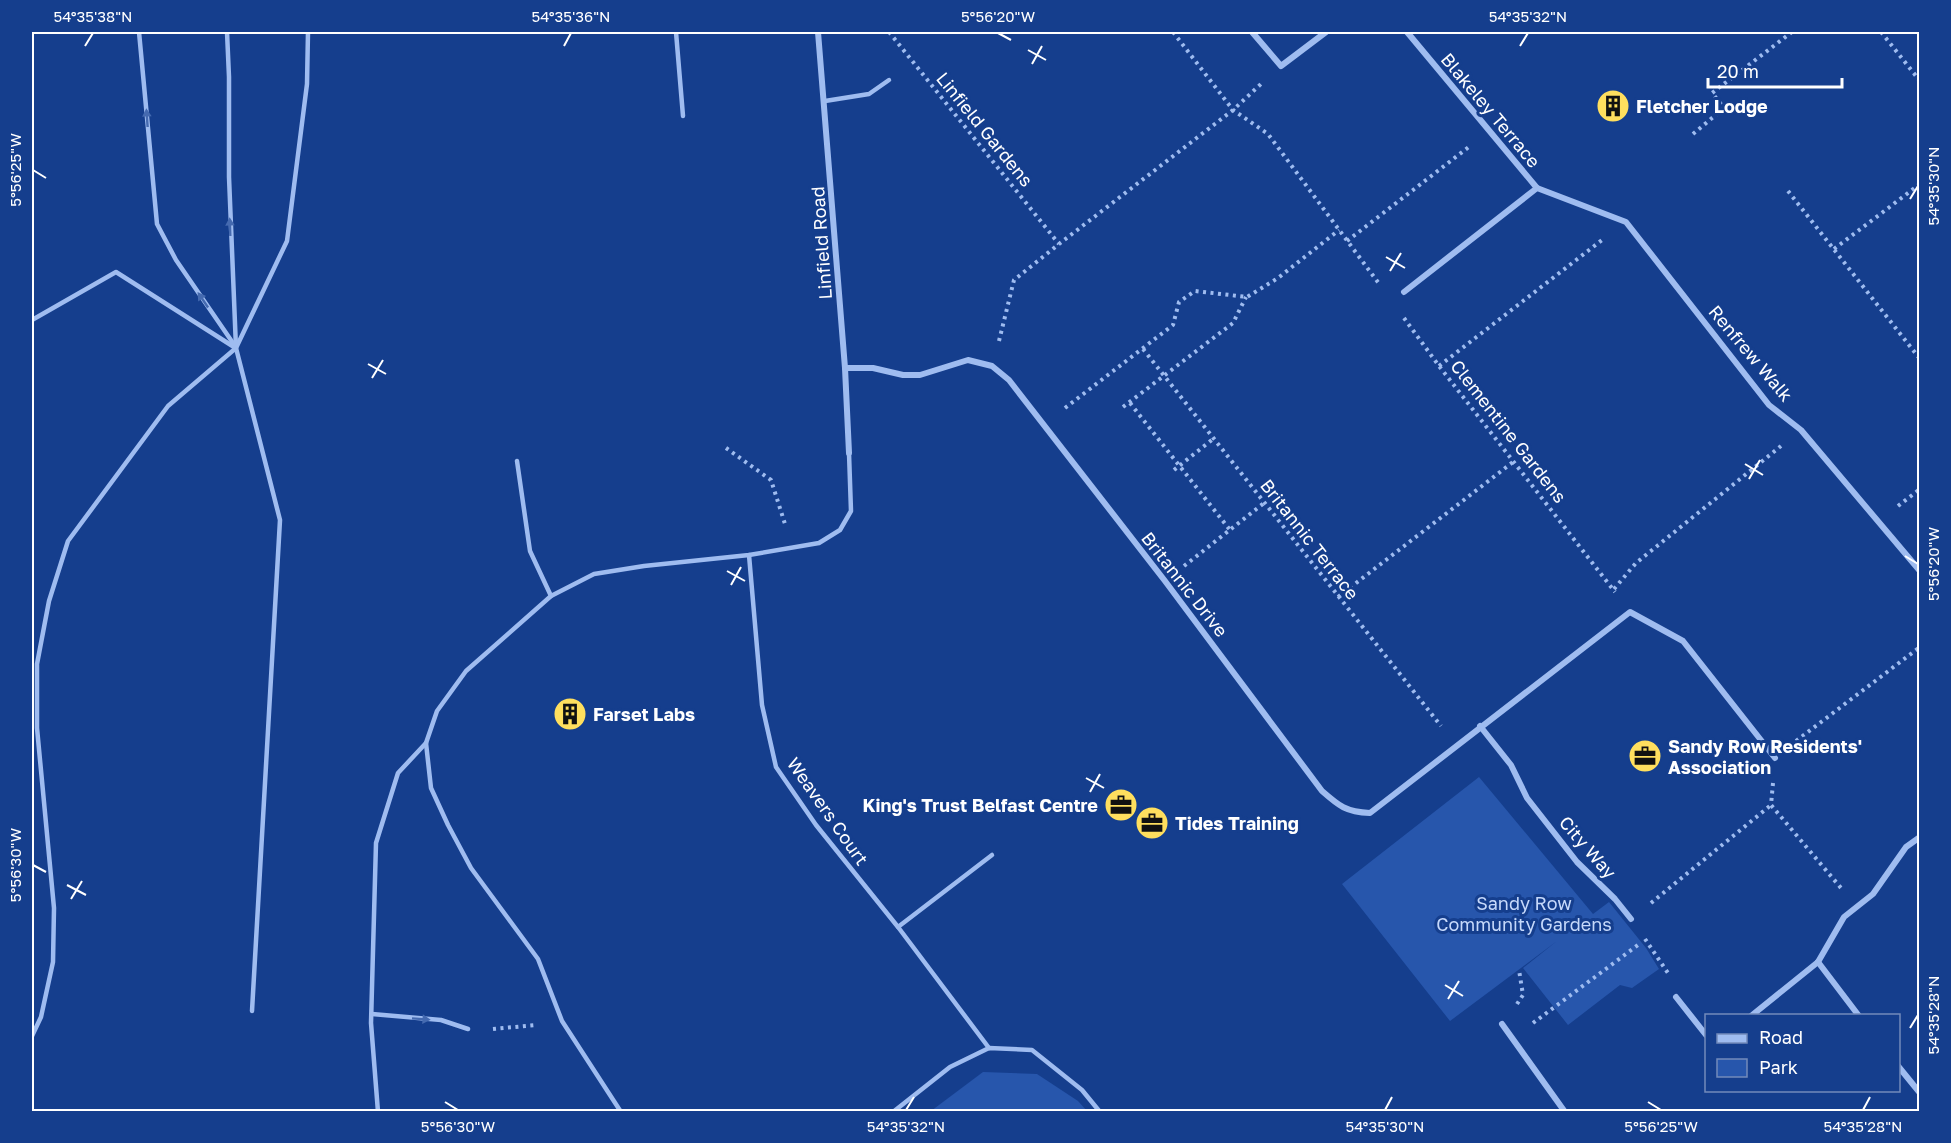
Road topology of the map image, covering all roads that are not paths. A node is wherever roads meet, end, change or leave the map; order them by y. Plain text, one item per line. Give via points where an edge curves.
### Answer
1 (139, 32) edge
2 (227, 32) edge
3 (308, 32) edge
4 (676, 32) edge
5 (819, 32) edge
6 (1251, 32) edge
7 (1326, 32) edge
8 (1407, 32) edge
9 (889, 80) dead end
10 (825, 101) junction
11 (683, 116) dead end
12 (1537, 188) junction
13 (1404, 292) dead end
14 (32, 320) edge
15 (236, 348) junction
16 (845, 368) junction
17 (849, 453) joint
18 (517, 461) dead end
19 (750, 555) junction
20 (1920, 571) edge
21 (551, 596) junction
22 (1480, 726) junction
23 (426, 743) junction
24 (1774, 758) road end
25 (1920, 837) edge
26 (992, 855) dead end
27 (1631, 919) road end
28 (898, 927) junction
29 (1818, 962) junction
30 (1676, 997) road end
31 (252, 1011) dead end
32 (372, 1014) junction
33 (1753, 1014) edge
34 (1857, 1014) edge
35 (1502, 1023) road end
36 (468, 1029) road end
37 (1705, 1033) edge
38 (32, 1036) edge
39 (989, 1048) junction
40 (1900, 1067) edge
41 (1920, 1093) edge
42 (378, 1112) edge
43 (621, 1112) edge
44 (893, 1112) edge
45 (1100, 1112) edge
46 (1565, 1112) edge

15 -> 1 lane via 176,260 158,224
15 -> 2 lane
3 - 15 lane via 307,84 287,241
4 - 11 lane
5 - 10 street, Linfield Road
6 - 7 street via 1281,66
8 - 12 street, Blakeley Terrace
9 - 10 lane via 869,94
10 - 16 street, Linfield Road
12 - 13 street, Blakeley Terrace
12 - 20 street, Renfrew Walk via 1626,222 1769,405 1801,430
14 - 15 lane via 116,272
15 - 31 lane via 280,519
15 - 38 lane via 168,406 116,475 68,541 49,601 37,664 37,728 54,908 53,962
16 - 17 street, Linfield Road
16 - 22 street, Britannic Drive via 920,375 968,360 992,366 1009,380 1322,791 1342,808 1370,813
17 - 19 lane via 851,511 840,530 819,543
18 - 21 lane via 530,551
19 - 21 lane via 594,574
19 - 28 lane, Weavers Court via 762,705 776,767 816,825
21 - 23 lane via 466,671 437,711
22 - 24 street, Britannic Drive via 1630,612 1683,641
22 - 27 street, City Way via 1511,765 1527,798 1577,862
23 - 32 lane via 398,773 376,843
23 - 43 lane via 431,788 448,825 471,868 538,959 562,1021
25 - 29 street via 1906,847 1873,894 1844,917
26 - 28 lane
28 - 39 lane, Weavers Court
29 - 33 street
29 - 34 street
30 - 37 street
32 -> 36 lane via 441,1020
32 - 42 lane
35 - 46 street
39 - 44 lane via 950,1067
39 - 45 lane via 1032,1050 1082,1090
40 - 41 street

